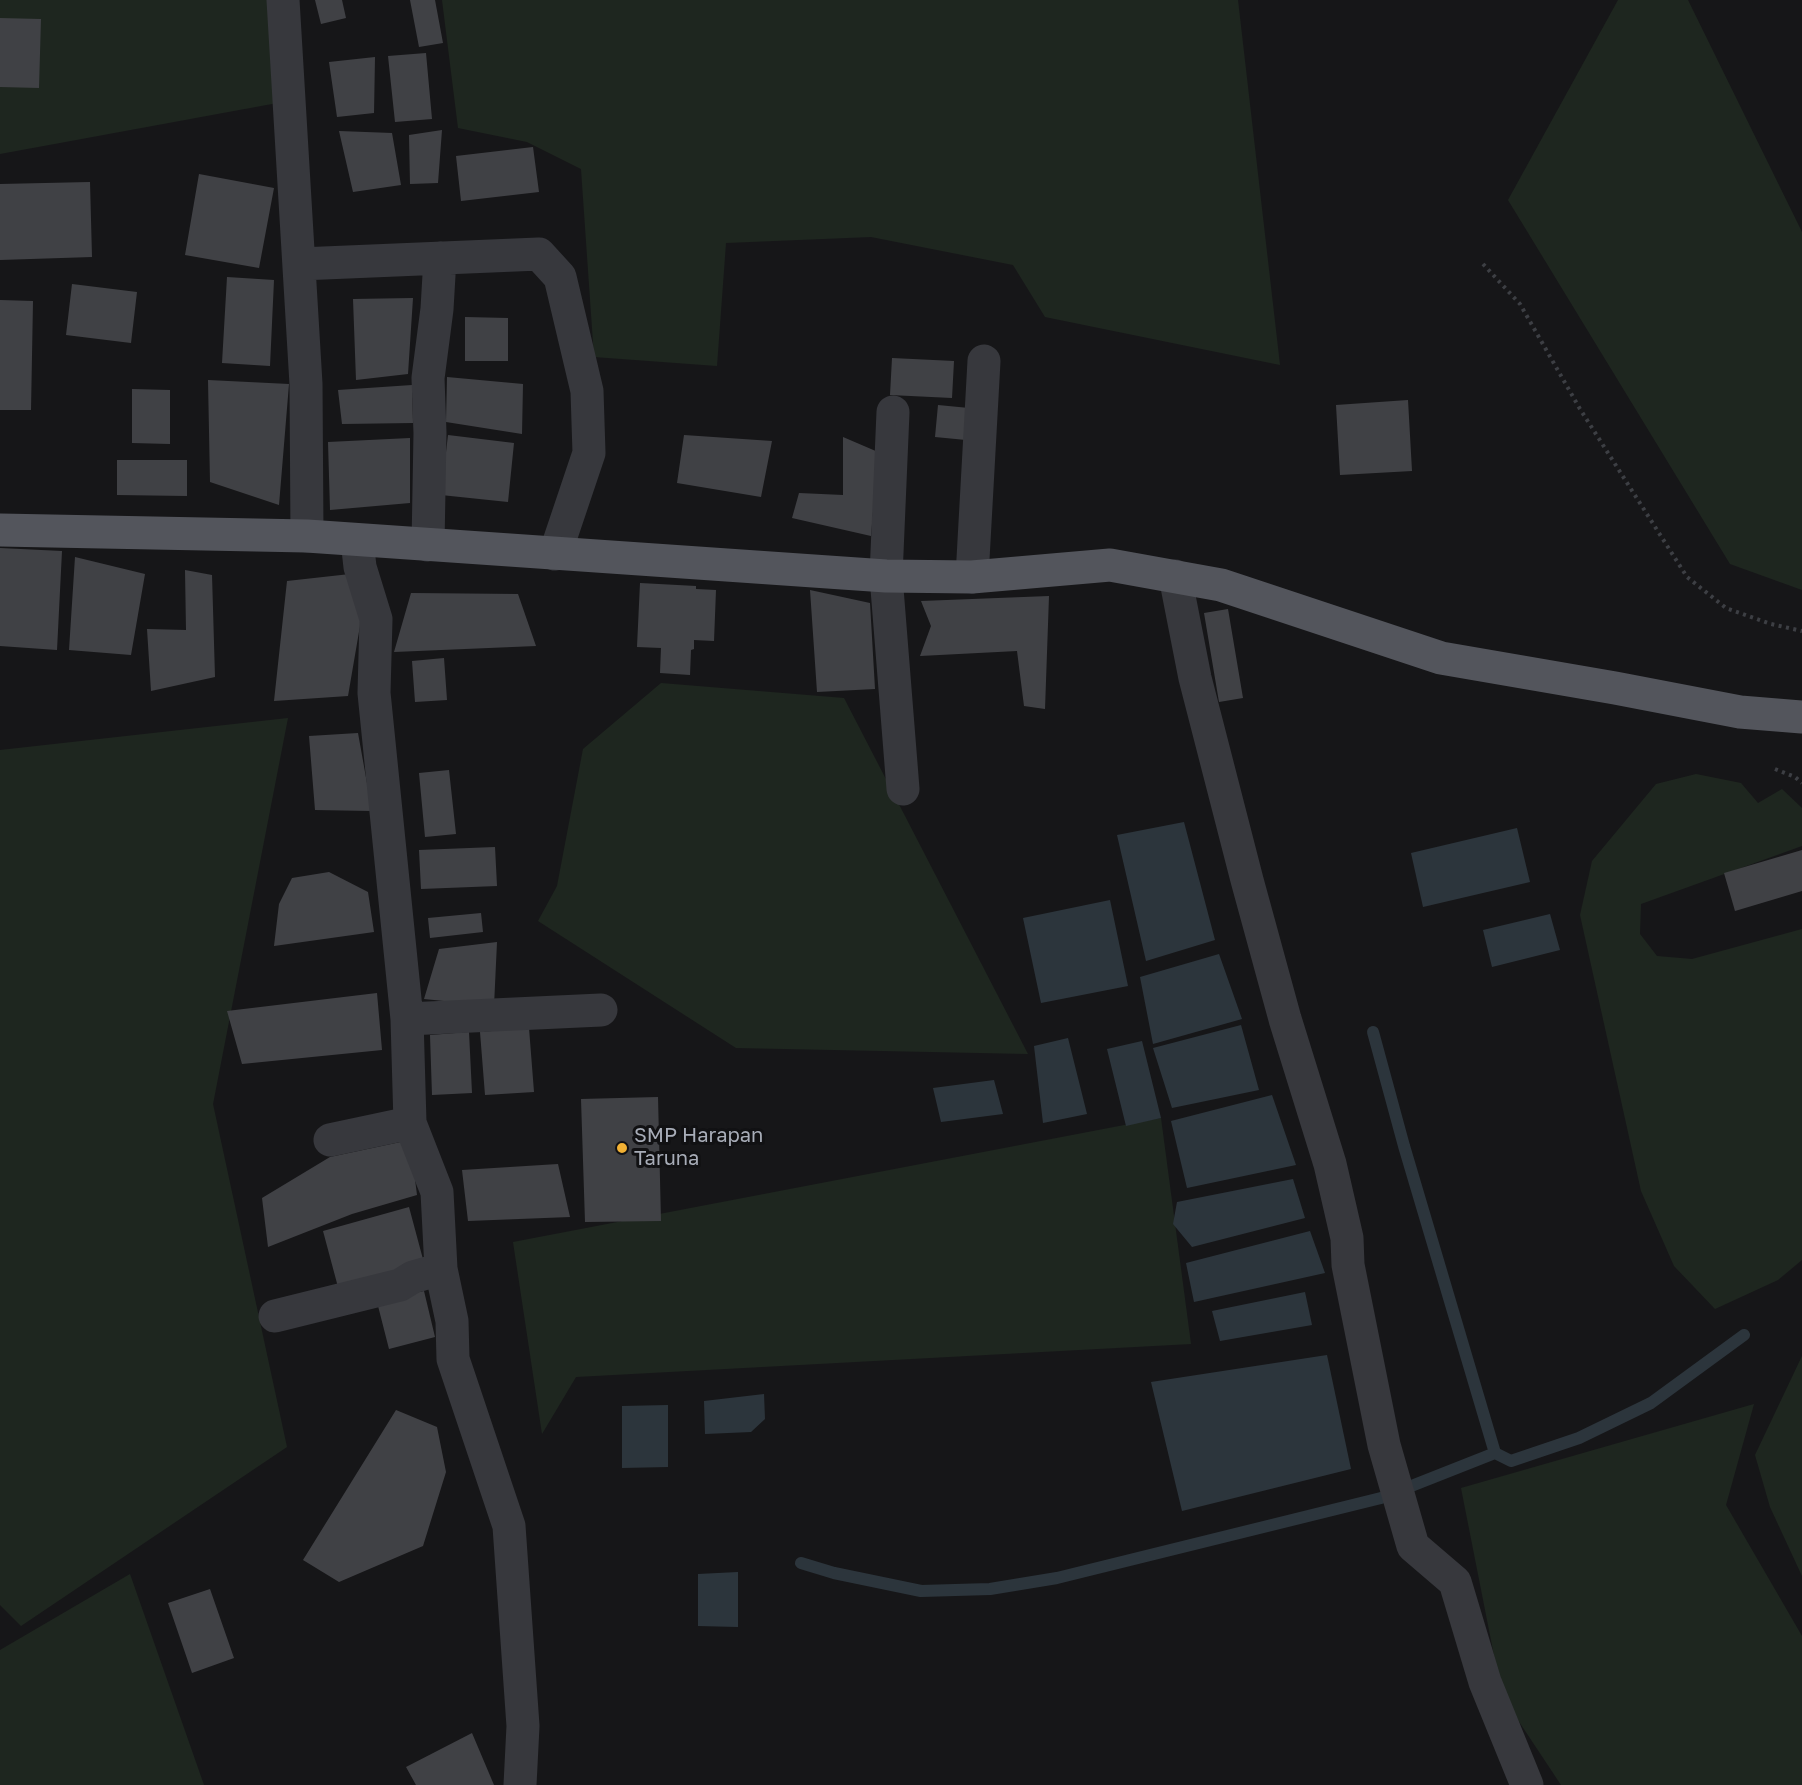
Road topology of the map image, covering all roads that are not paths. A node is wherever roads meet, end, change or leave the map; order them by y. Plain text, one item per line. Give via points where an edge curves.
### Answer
1 (283, 0) edge
2 (440, 258) junction
3 (300, 264) junction
4 (984, 361) dead end
5 (893, 412) dead end
6 (0, 530) edge
7 (307, 536) junction
8 (357, 540) junction
9 (428, 545) junction
10 (555, 554) junction
11 (886, 576) junction
12 (1175, 576) junction
13 (972, 578) junction
14 (1802, 717) edge
15 (903, 789) dead end
16 (601, 1010) dead end
17 (407, 1019) junction
18 (410, 1123) junction
19 (330, 1140) dead end
20 (441, 1269) junction
21 (274, 1316) dead end
22 (520, 1785) edge
23 (1527, 1785) edge

1 - 3 street
2 - 3 street
2 - 9 street via 428,378
2 - 10 street via 539,254 560,277 587,391 590,453
3 - 7 street
4 - 13 street
5 - 11 street
6 - 7 main road
7 - 8 main road
8 - 9 main road
8 - 17 street via 360,567 376,619 374,693
9 - 10 main road
10 - 11 main road
11 - 13 main road
11 - 15 street
12 - 13 main road via 1110,565
12 - 14 main road via 1221,585 1441,658 1740,712
12 - 23 street via 1195,678 1247,879 1330,1164 1384,1445 1413,1546 1455,1582 1485,1682
16 - 17 street
17 - 18 street
18 - 19 street
18 - 20 street via 437,1192
20 - 21 street via 400,1285
20 - 22 street via 452,1321 453,1359 509,1526 523,1726

